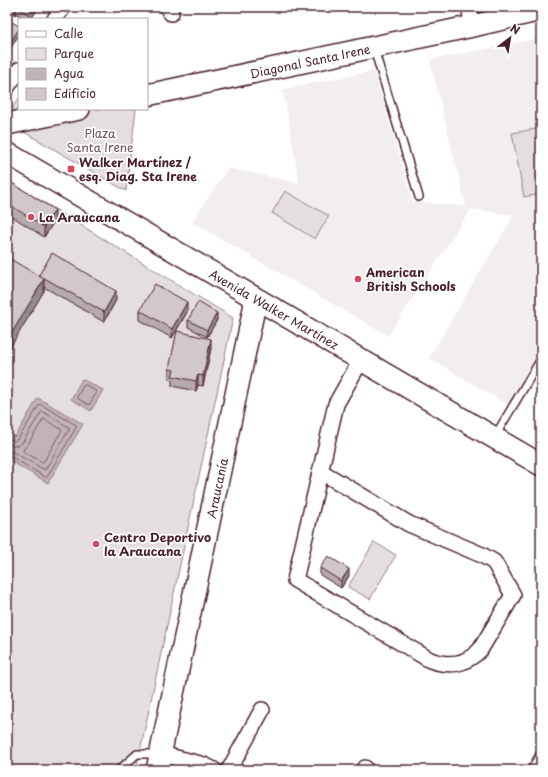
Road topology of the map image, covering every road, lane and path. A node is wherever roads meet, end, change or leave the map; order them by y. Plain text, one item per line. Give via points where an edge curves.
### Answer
1 (63, 7) edge
2 (541, 10) edge
3 (471, 16) edge
4 (56, 18) edge
5 (373, 47) junction
6 (18, 71) edge
7 (7, 87) edge
8 (148, 95) edge
9 (74, 110) edge
10 (7, 124) edge
11 (7, 153) edge
12 (419, 197) dead end
13 (256, 299) junction
14 (541, 359) edge
15 (361, 360) junction
16 (494, 438) junction
17 (541, 465) edge
18 (320, 471) junction
19 (262, 710) dead end
20 (541, 753) edge
21 (159, 762) edge
22 (119, 770) edge
23 (214, 770) edge
24 (229, 770) edge
25 (531, 770) edge

1 - 4 street
2 - 3 street, Diagonal Santa Irene
3 - 5 street, Diagonal Santa Irene
5 - 8 street, Diagonal Santa Irene
5 - 12 lane
6 - 7 street
9 - 10 street
11 - 13 street, Avenida Walker Martínez
13 - 15 street, Avenida Walker Martínez
13 - 21 street, Araucanía
14 - 16 lane
15 - 16 street, Avenida Walker Martínez
15 - 18 street via 336,404
16 - 17 street, Avenida Walker Martínez
18 - 18 street via 295,580 430,660 457,664 474,657 513,595 494,562 409,524
19 - 24 street
20 - 25 lane
21 - 22 lane via 137,754
21 - 23 street via 204,765

